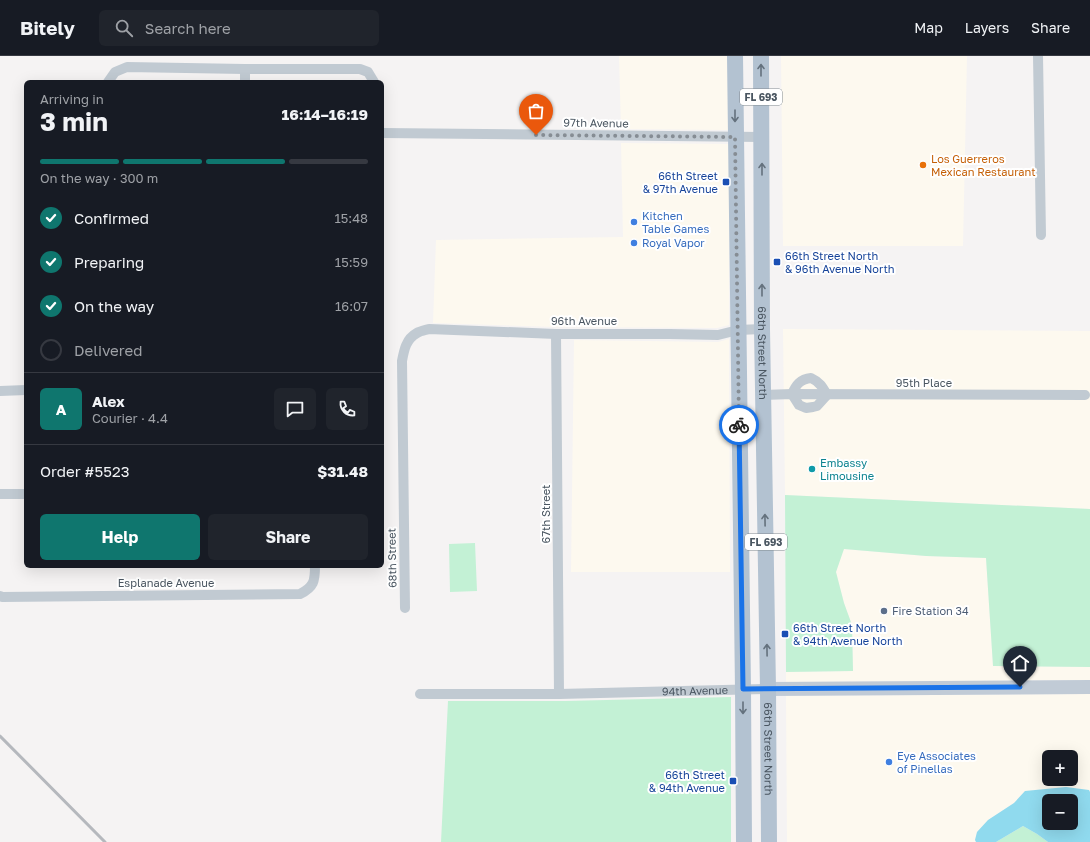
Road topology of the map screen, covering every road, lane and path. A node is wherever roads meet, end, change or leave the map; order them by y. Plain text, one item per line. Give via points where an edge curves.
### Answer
1 (735, 56) edge
2 (761, 56) edge
3 (1038, 56) edge
4 (245, 69) junction
5 (109, 80) edge
6 (244, 80) edge
7 (373, 80) edge
8 (384, 133) edge
9 (735, 137) junction
10 (762, 137) junction
11 (1041, 235) dead end
12 (762, 329) junction
13 (738, 330) junction
14 (556, 334) junction
15 (408, 340) joint
16 (0, 390) edge
17 (24, 390) edge
18 (792, 394) junction
19 (763, 395) junction
20 (827, 395) junction
21 (1085, 395) dead end
22 (0, 494) edge
23 (24, 494) edge
24 (315, 568) edge
25 (0, 596) edge
26 (405, 608) dead end
27 (1090, 687) edge
28 (743, 689) junction
29 (768, 689) junction
30 (420, 694) dead end
31 (559, 694) junction
32 (744, 842) edge
33 (769, 842) edge

1 -> 9 main road, FL 693
10 -> 2 main road, 66th Street North / FL 693
3 - 11 street
4 - 5 street via 127,66 115,72
4 - 6 street
4 - 7 street via 360,69 368,72
8 - 9 street, 97th Avenue
9 - 10 street, 97th Avenue
9 - 13 main road, FL 693
12 -> 10 main road, 66th Street North / FL 693
12 - 13 street, 96th Avenue
12 - 19 main road, 66th Street North / FL 693
13 - 14 street, 96th Avenue via 718,335
13 - 28 main road, FL 693
14 - 15 street, 96th Avenue via 430,329 417,333
14 - 31 street, 67th Street
15 - 26 street, 68th Street via 403,350 402,361
16 - 17 street
18 - 19 street, 95th Place
18 - 20 street, 95th Place
18 - 20 street via 799,382 811,378 820,383
29 -> 19 main road, 66th Street North / FL 693
20 - 21 street, 95th Place
22 - 23 street
24 - 25 street, Esplanade Avenue via 314,584 300,594
27 - 29 street, 94th Avenue
28 - 29 street, 94th Avenue
28 - 31 street, 94th Avenue
28 -> 32 main road, FL 693
29 - 33 main road, 66th Street North / FL 693
30 - 31 street, 94th Avenue

